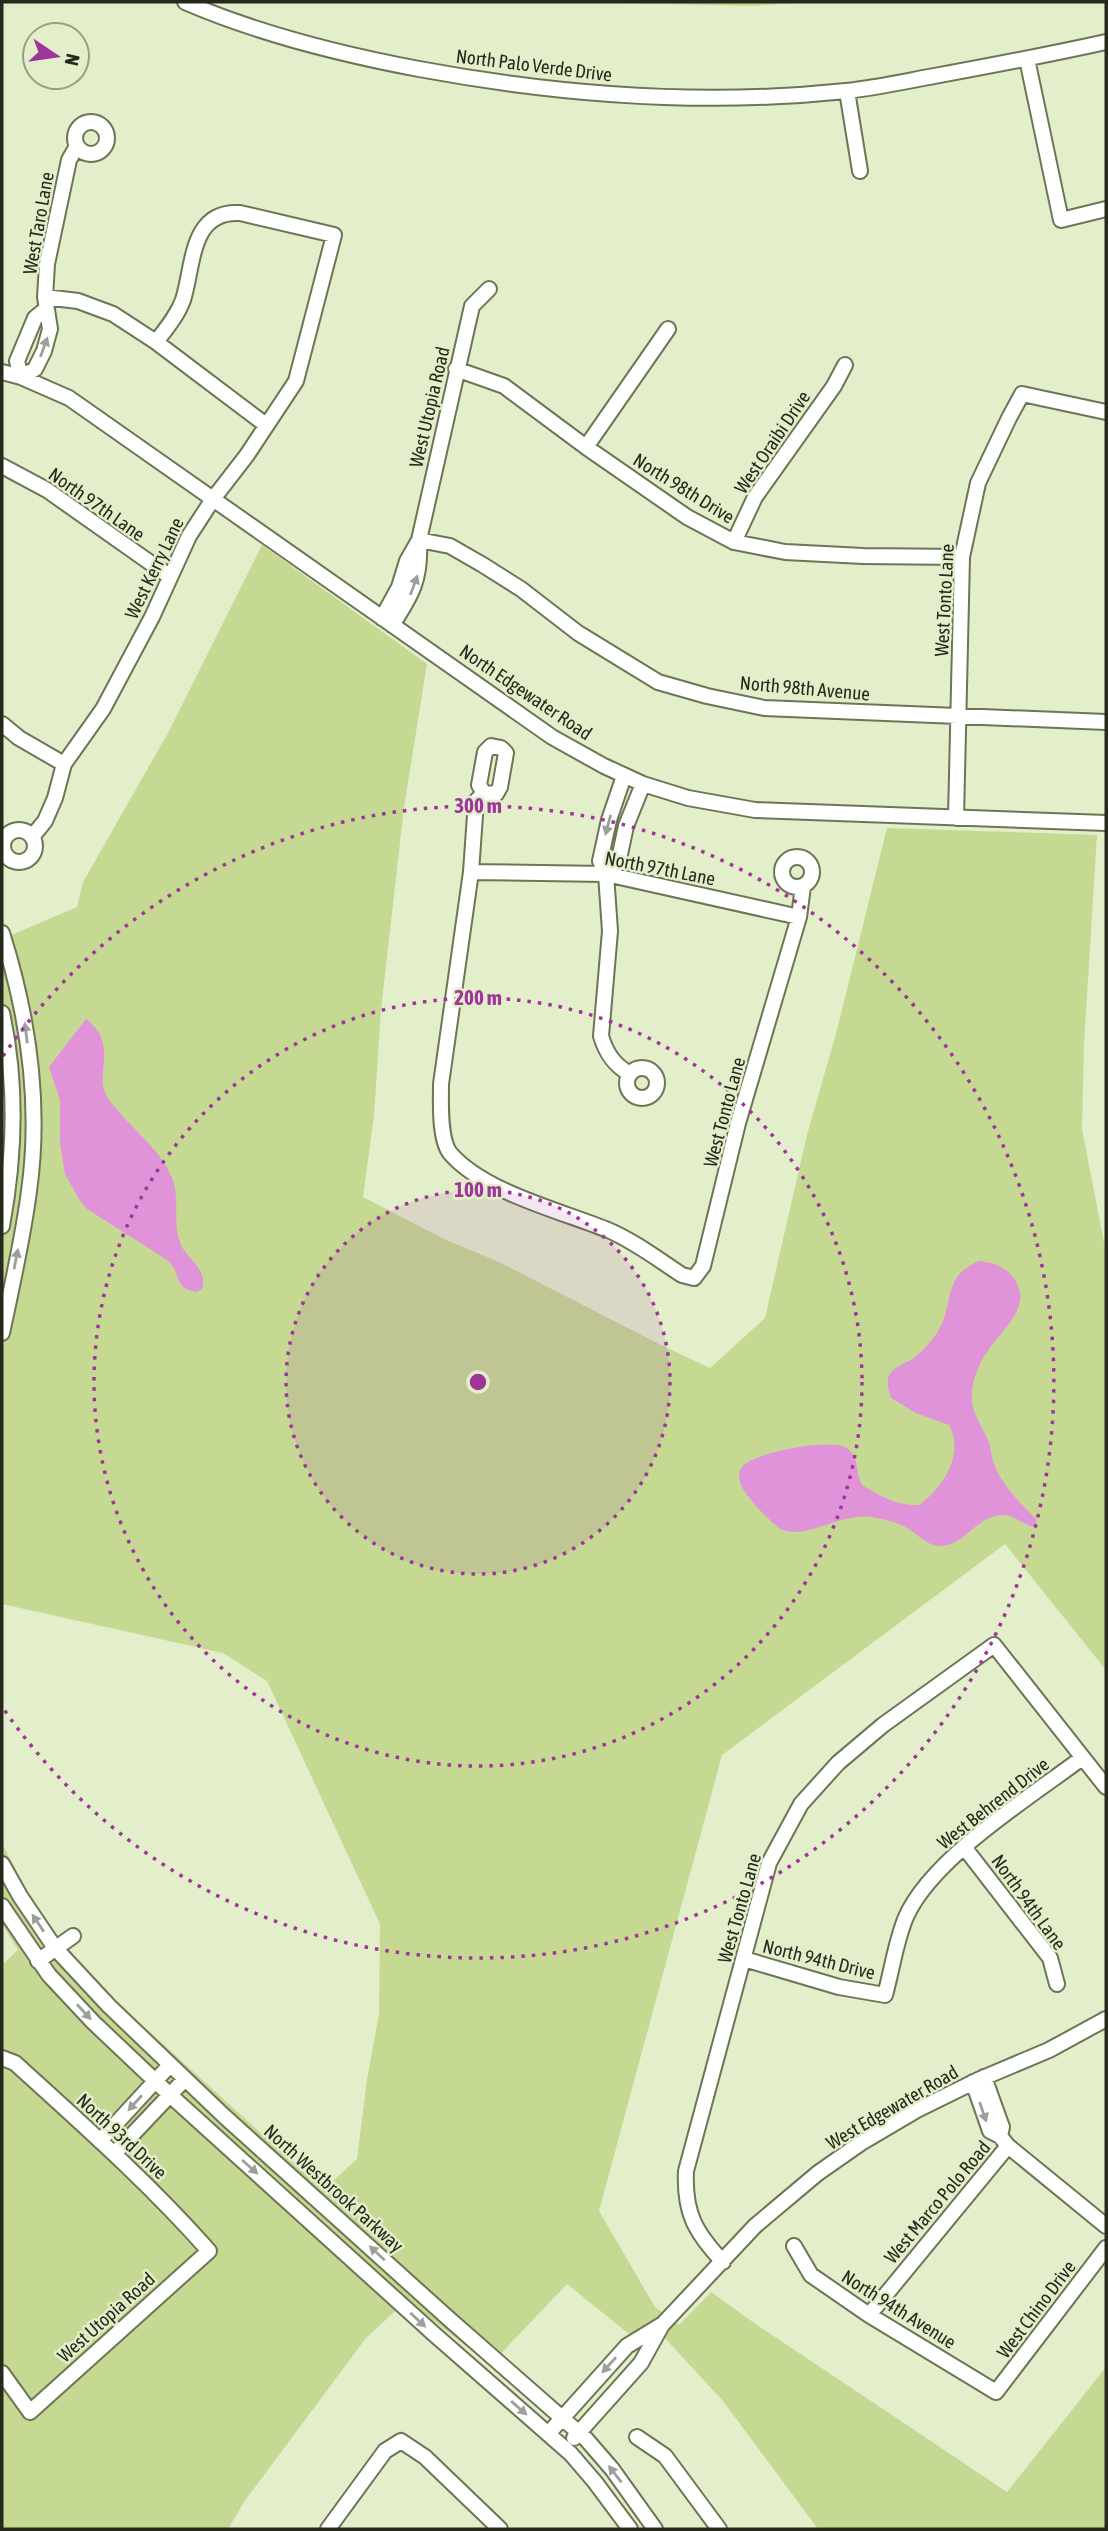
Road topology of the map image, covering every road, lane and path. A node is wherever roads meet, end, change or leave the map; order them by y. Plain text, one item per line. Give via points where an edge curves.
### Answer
1 (185, 2) edge
2 (1106, 42) edge
3 (1027, 59) junction
4 (847, 91) junction
5 (77, 146) dead end
6 (860, 171) dead end
7 (1106, 209) edge
8 (489, 289) dead end
9 (45, 303) junction
10 (668, 329) dead end
11 (156, 342) junction
12 (845, 365) dead end
13 (456, 369) junction
14 (2, 372) edge
15 (21, 377) junction
16 (1106, 412) edge
17 (266, 425) junction
18 (586, 447) junction
19 (2, 466) edge
20 (213, 499) junction
21 (419, 540) junction
22 (734, 542) junction
23 (962, 557) junction
24 (169, 576) junction
25 (387, 622) junction
26 (959, 716) junction
27 (1106, 722) edge
28 (2, 724) edge
29 (64, 764) junction
30 (624, 776) junction
31 (643, 783) junction
32 (484, 793) dead end
33 (956, 818) junction
34 (1106, 823) edge
35 (32, 837) dead end
36 (471, 872) junction
37 (606, 874) junction
38 (803, 886) dead end
39 (799, 918) junction
40 (2, 933) edge
41 (2, 1013) edge
42 (630, 1074) dead end
43 (2, 1226) edge
44 (2, 1328) edge
45 (1082, 1758) junction
46 (1106, 1787) edge
47 (964, 1847) junction
48 (2, 1864) edge
49 (2, 1906) edge
50 (73, 1936) dead end
51 (55, 1948) junction
52 (744, 1959) junction
53 (38, 1961) junction
54 (1057, 1984) dead end
55 (885, 1995) joint
56 (1106, 2019) edge
57 (2, 2058) edge
58 (170, 2065) junction
59 (185, 2079) junction
60 (979, 2080) junction
61 (155, 2081) junction
62 (170, 2095) junction
63 (1003, 2137) junction
64 (100, 2141) junction
65 (115, 2153) junction
66 (1106, 2226) edge
67 (794, 2246) dead end
68 (1106, 2248) edge
69 (209, 2251) joint
70 (723, 2262) junction
71 (869, 2315) junction
72 (663, 2324) junction
73 (2, 2373) edge
74 (996, 2392) joint
75 (563, 2418) junction
76 (579, 2433) junction
77 (548, 2434) junction
78 (637, 2437) dead end
79 (565, 2448) junction
80 (328, 2529) edge
81 (500, 2529) edge
82 (630, 2529) edge
83 (655, 2529) edge
84 (719, 2529) edge

1 - 4 street, North Palo Verde Drive via 312,45 495,83 718,99
2 - 3 street, North Palo Verde Drive
3 - 4 street, North Palo Verde Drive
3 - 7 street via 1061,220
4 - 6 street
5 - 9 street, West Taro Lane via 55,216
8 - 13 street, West Utopia Road via 472,306
9 - 11 street via 78,301 113,314
9 - 15 street, West Taro Lane via 50,329 44,351 35,369
10 - 18 street
11 - 17 street
11 - 17 street, West Kerry Lane via 176,316 196,243 215,216 240,214 334,235 296,381
12 - 22 street, West Oraibi Drive via 755,496
13 - 18 street, North 98th Drive via 504,386
13 - 21 street, West Utopia Road
14 - 15 street, North Edgewater Road
15 - 20 street, North Edgewater Road via 69,398
16 - 23 street, West Tonto Lane via 1022,394 978,483
17 - 20 street, West Kerry Lane
18 - 22 street, North 98th Drive via 687,517
19 - 24 street, North 97th Lane via 47,490
20 - 24 street, West Kerry Lane
20 - 25 street, North Edgewater Road
21 - 25 street, West Utopia Road via 420,565 412,592
21 - 26 street, North 98th Avenue via 450,546 472,559 658,682 764,708
22 - 23 street, North 98th Drive via 798,553
23 - 26 street, West Tonto Lane
24 - 29 street, West Kerry Lane via 103,709
25 - 30 street, North Edgewater Road via 552,737
26 - 27 street, North 98th Avenue
26 - 33 street, West Tonto Lane
28 - 29 street
29 - 35 street, West Kerry Lane via 46,821
30 - 31 street, North Edgewater Road
30 -> 37 street via 600,861
31 - 33 street, North Edgewater Road via 755,810
31 - 37 street via 626,825 618,864
32 - 36 street via 476,801
33 - 34 street, North Edgewater Road
36 - 37 street, North 97th Lane
36 - 39 street, West Tonto Lane via 441,1084 448,1151 480,1178 611,1231 694,1278 703,1266 738,1123
37 - 39 street, North 97th Lane
37 - 42 street via 610,931 601,1036 617,1067
38 - 39 street, West Tonto Lane
44 -> 40 street via 30,1189 33,1146 24,1020
41 - 43 street via 12,1145
45 - 46 street
45 - 47 street, West Behrend Drive
45 - 52 street, West Tonto Lane via 994,1646 883,1725 838,1763 801,1804 769,1863
47 - 54 street, North 94th Lane via 1050,1958
47 - 55 street, West Behrend Drive via 921,1889 905,1918
51 -> 48 street, North Westbrook Parkway
49 - 53 street, North Westbrook Parkway
50 - 51 street
51 - 53 street
51 - 58 street, North Westbrook Parkway
52 - 55 street, North 94th Drive via 839,1987
52 - 70 street, West Tonto Lane via 685,2171 685,2192 695,2227
53 -> 61 street, North Westbrook Parkway
56 - 60 street, West Edgewater Road
57 - 64 street, North 93rd Drive via 15,2063
58 - 59 street, North Westbrook Parkway
58 - 61 street
59 - 62 street
75 -> 59 street, North Westbrook Parkway
60 - 63 street
60 - 70 street, West Edgewater Road via 917,2110 828,2166 755,2226
61 - 62 street, North Westbrook Parkway
61 -> 64 street
62 - 65 street
62 -> 77 street, North Westbrook Parkway
63 - 66 street
63 - 71 street, West Marco Polo Road
64 - 65 street, North 93rd Drive
65 - 69 street, North 93rd Drive
67 - 71 street, North 94th Avenue via 811,2276
68 - 74 street, West Chino Drive
69 - 73 street, West Utopia Road via 30,2412
70 - 72 street, West Edgewater Road
71 - 74 street, North 94th Avenue
72 -> 75 street, West Edgewater Road via 627,2346
72 - 76 street, West Edgewater Road via 641,2363
75 - 76 street, North Westbrook Parkway
75 - 77 street, West Edgewater Road
76 - 79 street, West Edgewater Road
83 -> 76 street, North Westbrook Parkway
77 - 79 street, North Westbrook Parkway
78 - 84 street via 665,2456
79 - 82 street, North Westbrook Parkway
80 - 81 street via 385,2451 401,2441 425,2457

